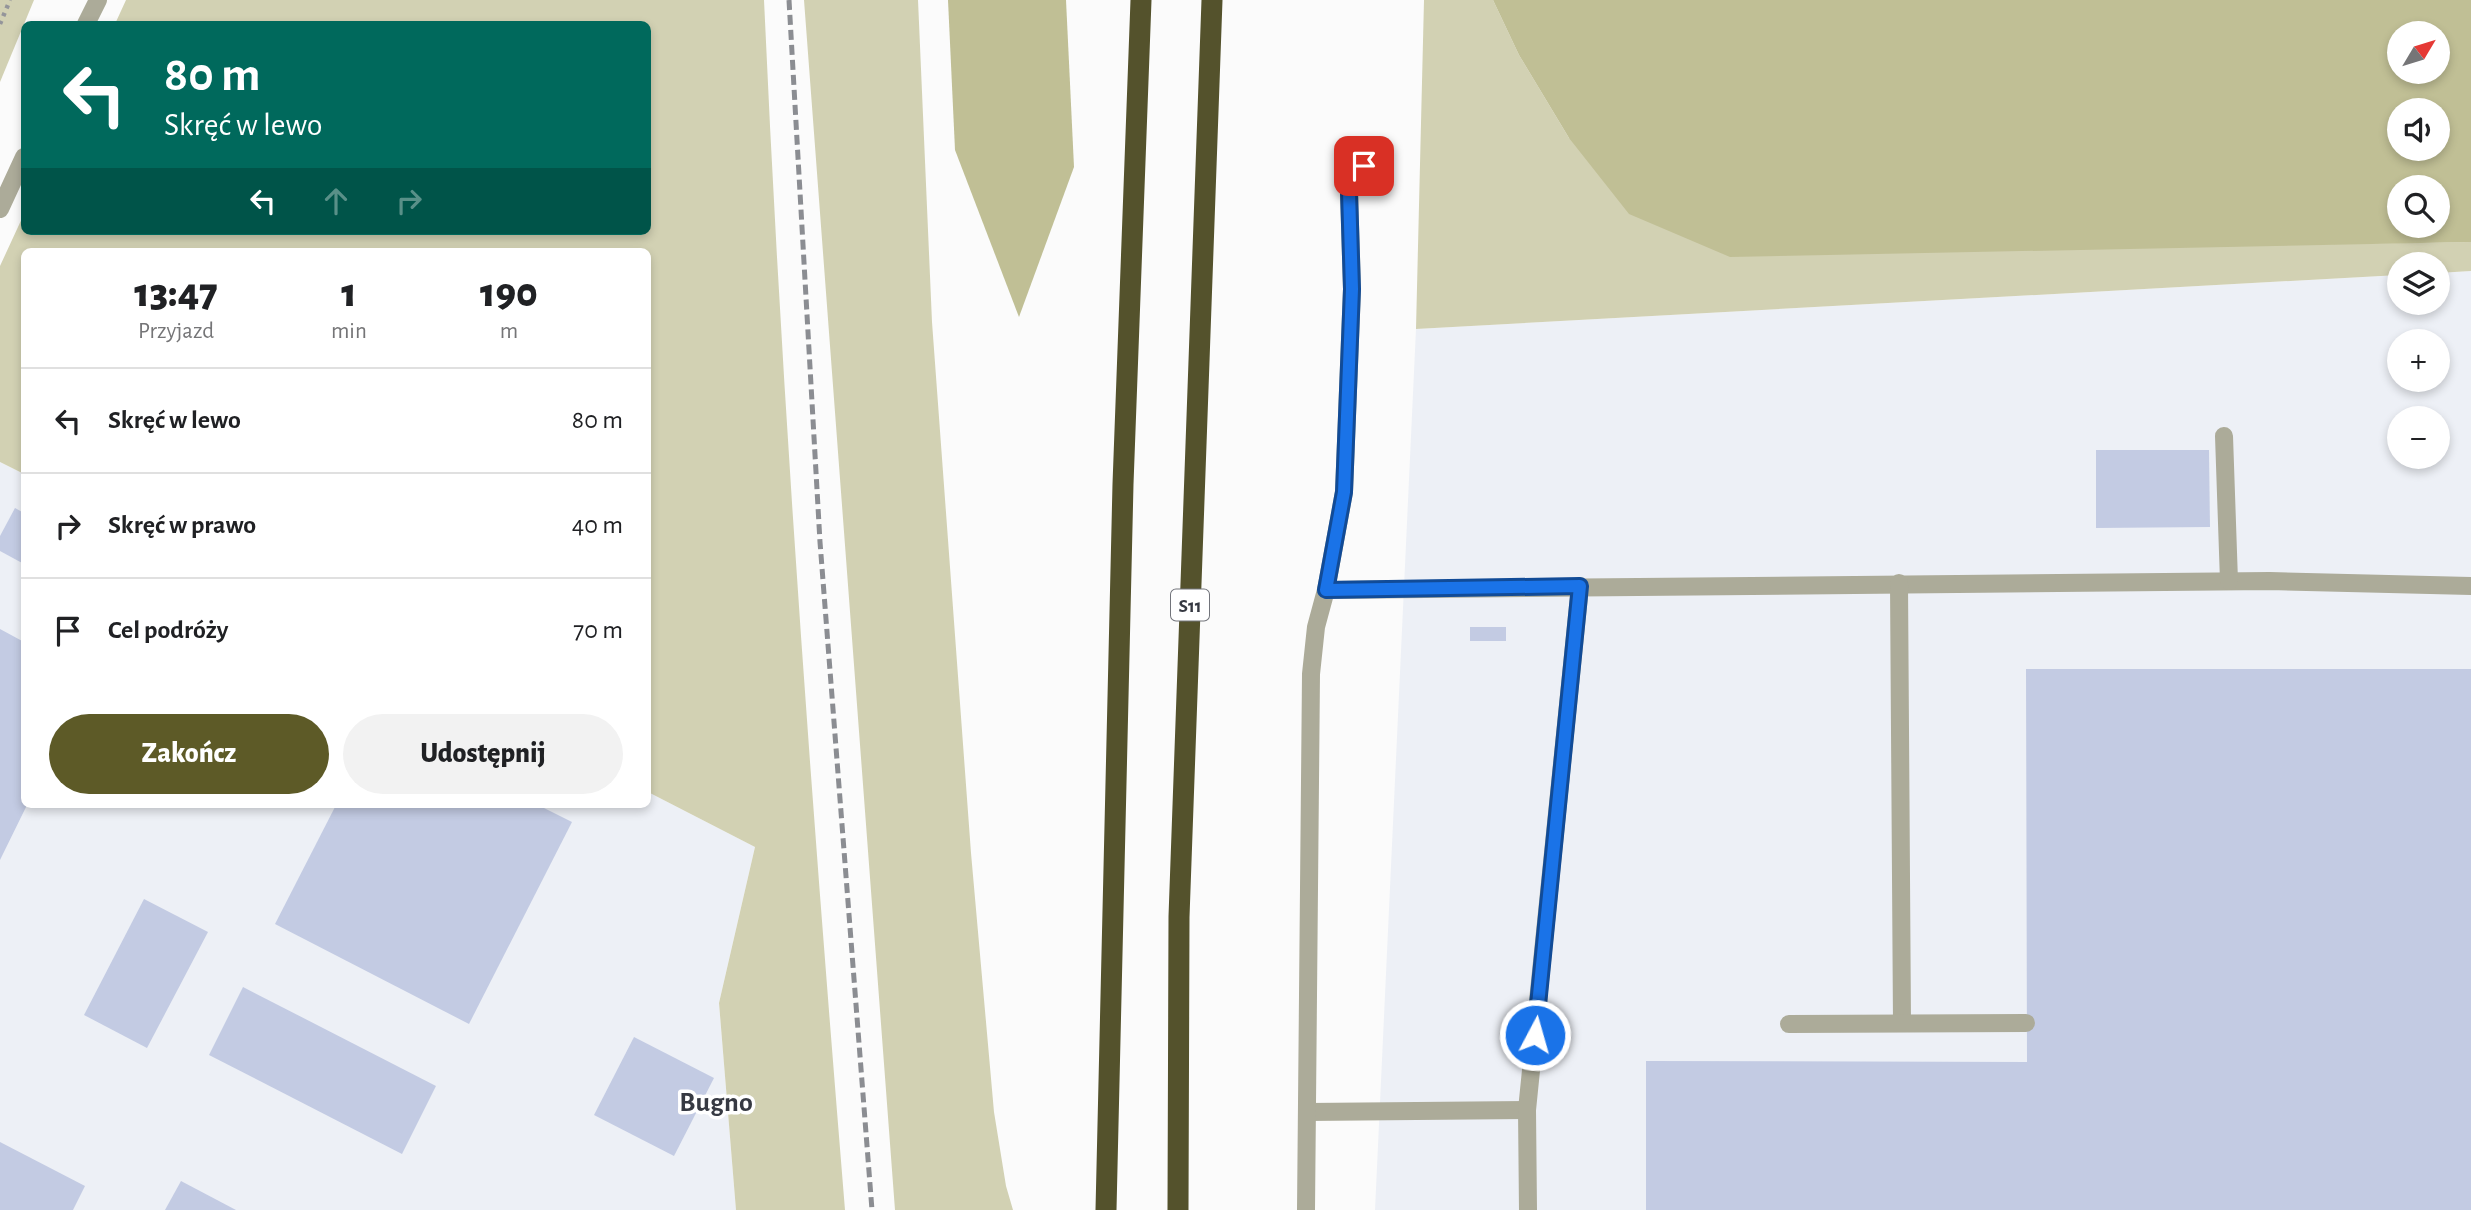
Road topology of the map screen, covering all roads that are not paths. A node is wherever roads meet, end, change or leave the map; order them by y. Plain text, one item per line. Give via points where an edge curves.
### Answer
1 (98, 0) edge
2 (1141, 0) edge
3 (1212, 0) edge
4 (88, 21) edge
5 (21, 164) edge
6 (1364, 166) dead end
7 (0, 209) edge
8 (2224, 436) dead end
9 (2229, 581) junction
10 (1899, 583) junction
11 (1580, 586) junction
12 (2471, 586) edge
13 (1326, 590) junction
14 (1902, 1023) junction
15 (2026, 1023) dead end
16 (1789, 1024) dead end
17 (1527, 1110) junction
18 (1307, 1112) junction
19 (1106, 1210) edge
20 (1178, 1210) edge
21 (1306, 1210) edge
22 (1528, 1210) edge

1 - 4 street
2 - 19 highway via 1123,484
3 - 20 highway, S11 via 1180,917
5 - 7 street
6 - 13 street via 1349,192 1352,289 1344,492
8 - 9 street
9 - 10 street
9 - 12 street
10 - 11 street
10 - 14 street
11 - 13 street
11 - 17 street
13 - 18 street via 1316,626 1311,674
14 - 15 street
14 - 16 street
17 - 18 street
17 - 22 street
18 - 21 street

